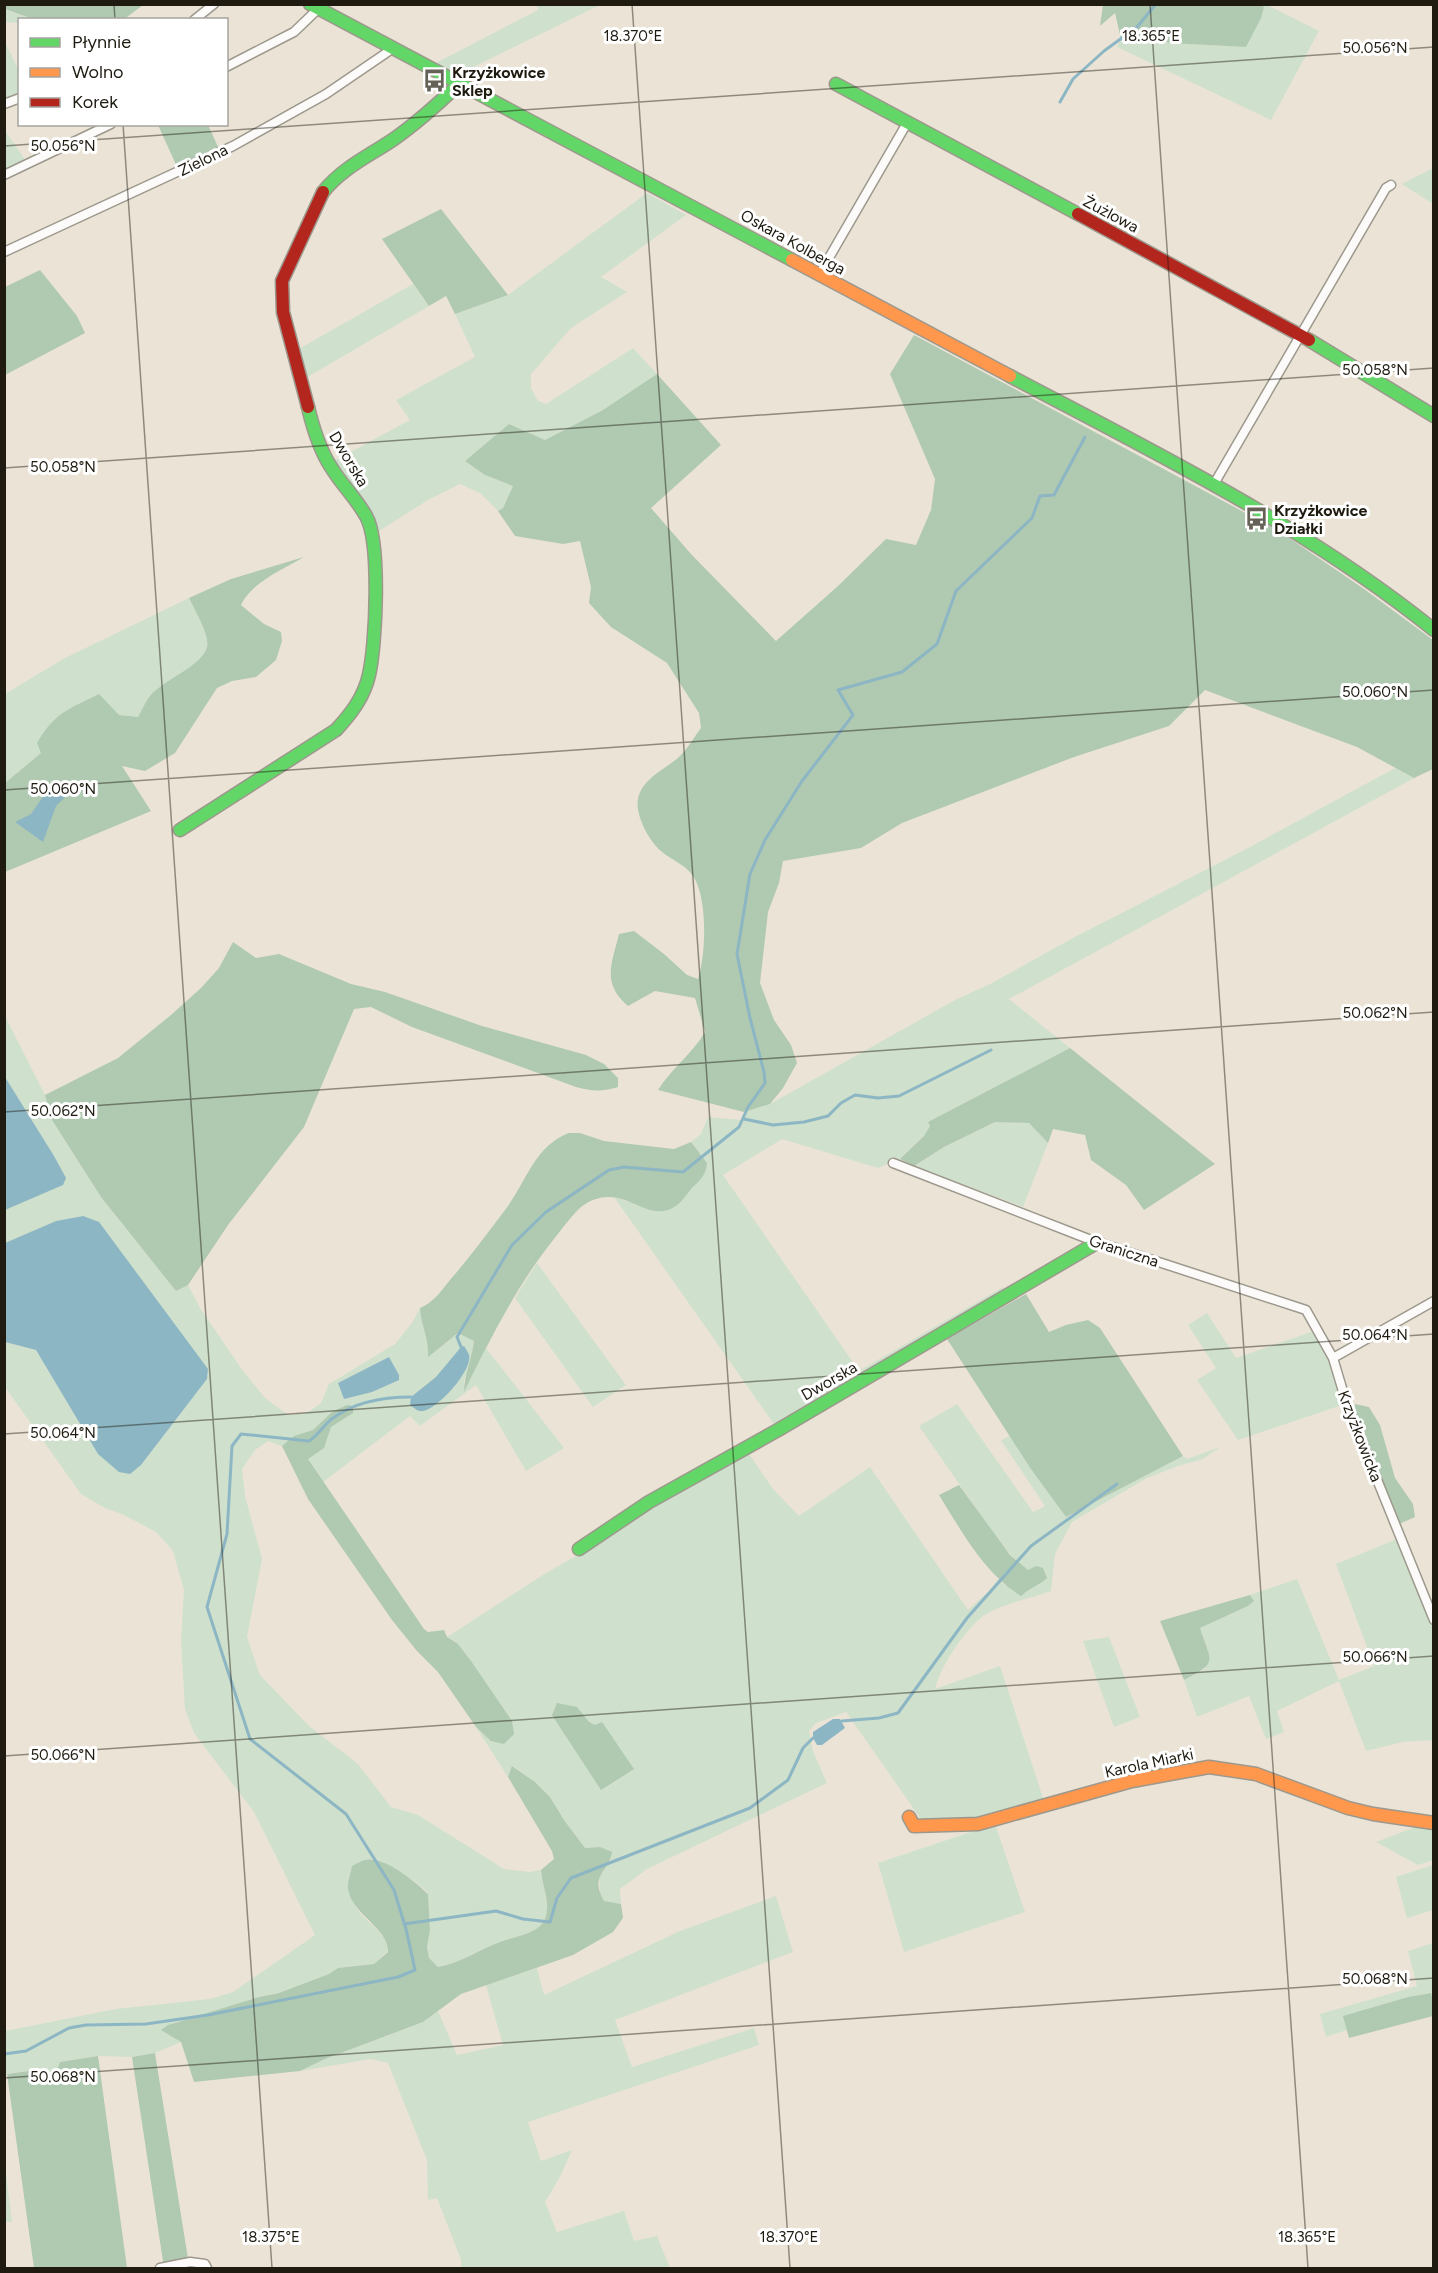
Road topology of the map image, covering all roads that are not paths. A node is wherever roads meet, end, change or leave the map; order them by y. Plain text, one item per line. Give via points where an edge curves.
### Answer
1 (214, 4) edge
2 (314, 7) edge
3 (196, 18) edge
4 (392, 49) junction
5 (228, 66) edge
6 (459, 84) junction
7 (836, 84) dead end
8 (907, 123) junction
9 (107, 126) edge
10 (4, 175) edge
11 (1390, 185) dead end
12 (4, 252) edge
13 (819, 275) junction
14 (1300, 334) junction
15 (1434, 416) edge
16 (1214, 484) junction
17 (1434, 630) edge
18 (180, 830) dead end
19 (893, 1163) dead end
20 (1098, 1242) junction
21 (1434, 1301) edge
22 (1333, 1358) junction
23 (579, 1550) dead end
24 (1434, 1620) edge
25 (909, 1817) dead end
26 (1434, 1823) edge
27 (160, 2268) edge
28 (207, 2268) edge

1 - 3 street
2 - 4 street, Oskara Kolberga
2 - 5 street via 294,32
4 - 6 street, Oskara Kolberga
4 - 12 street, Zielona via 326,94 233,146
6 - 13 street, Oskara Kolberga
6 - 18 street, Dworska via 428,114 339,174 323,191 282,281 283,312 316,438 330,466 367,516 373,541 373,640 362,695 336,730
7 - 8 street, Żużlowa
8 - 13 street
8 - 14 street, Żużlowa
9 - 10 street
11 - 14 street
13 - 16 street, Oskara Kolberga
14 - 15 street, Żużlowa
14 - 16 street
16 - 17 street, Oskara Kolberga via 1353,568
19 - 20 street, Graniczna
20 - 22 street, Graniczna via 1306,1310
20 - 23 street, Dworska via 649,1502
21 - 22 street
22 - 24 street, Krzyżkowicka via 1348,1408
25 - 26 street, Karola Miarki via 914,1826 978,1824 1132,1781 1209,1767 1256,1774 1348,1808
27 - 28 street via 190,2262 205,2264

